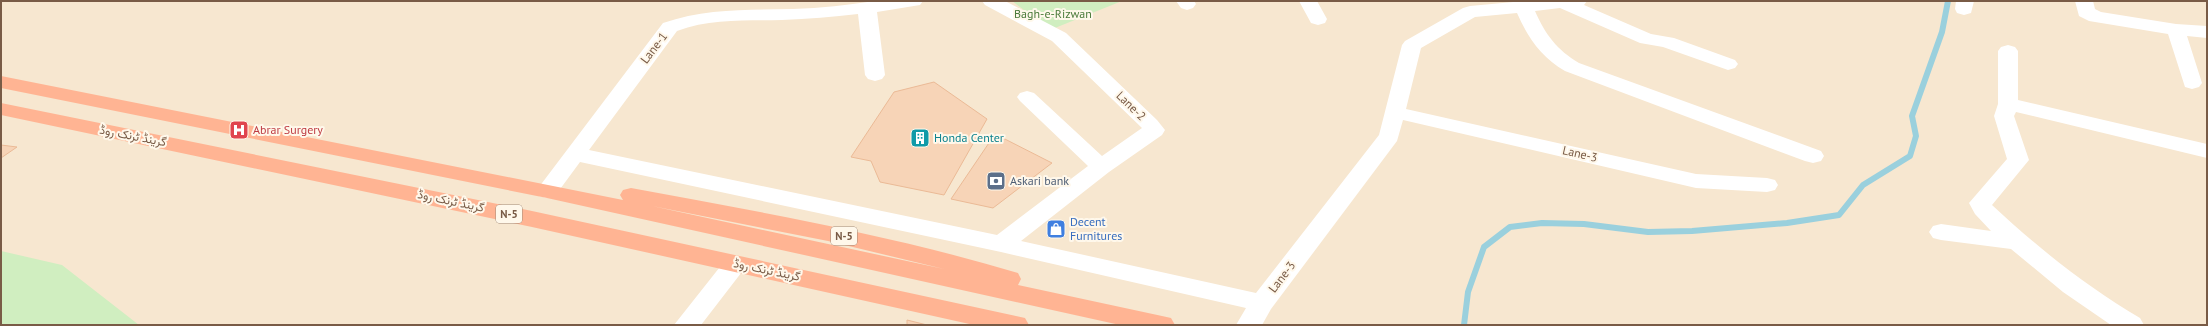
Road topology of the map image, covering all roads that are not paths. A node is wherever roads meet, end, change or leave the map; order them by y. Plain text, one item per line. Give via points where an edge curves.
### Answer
1 (710, 1) edge
2 (914, 1) edge
3 (991, 1) edge
4 (1308, 1) edge
5 (2084, 1) edge
6 (1566, 2) edge
7 (1524, 7) junction
8 (867, 8) junction
9 (696, 18) junction
10 (1318, 19) dead end
11 (2176, 30) junction
12 (2207, 32) edge
13 (2008, 50) dead end
14 (1728, 64) dead end
15 (875, 75) dead end
16 (1, 82) edge
17 (2192, 83) dead end
18 (1027, 97) dead end
19 (2008, 104) junction
20 (1, 109) edge
21 (1394, 112) junction
22 (2207, 151) edge
23 (574, 154) junction
24 (1813, 156) dead end
25 (1101, 167) junction
26 (1767, 185) dead end
27 (547, 191) junction
28 (1941, 232) dead end
29 (756, 237) junction
30 (2016, 242) junction
31 (1001, 244) junction
32 (736, 264) junction
33 (1262, 303) junction
34 (1134, 319) junction
35 (687, 325) edge
36 (1016, 325) edge
37 (1162, 325) edge
38 (1249, 325) edge
39 (2131, 325) edge

1 - 9 street
2 - 8 street, Lane-1
3 - 25 street, Lane-2 via 1059,37 1154,130
4 - 10 street
5 - 11 street via 2086,12 2096,17
6 - 7 street, Lane-3
6 - 14 street via 1647,39 1667,42
7 - 21 street, Lane-3 via 1470,12 1412,45
7 - 24 street via 1544,46 1556,58 1572,67
8 - 9 street, Lane-1
8 - 15 street
9 - 23 street, Lane-1 via 670,27
11 - 12 street
11 - 17 street
13 - 19 street
16 - 27 highway, N-5
18 - 25 street
19 - 22 street
19 - 30 street via 2004,116 2018,160 1980,203
20 - 32 highway, گرینڈ ٹرنک روڈ / N-5 via 335,177
21 - 26 street, Lane-3 via 1696,181
21 - 33 street, Lane-3 via 1389,136
23 - 27 street, Lane-1
23 - 31 street
25 - 31 street, Lane-2
27 - 29 highway, N-5
27 - 34 highway, N-5 via 633,195 828,233 970,267
28 - 30 street
29 - 32 highway
29 - 34 highway, N-5
30 - 39 street via 2107,312
31 - 33 street
32 - 35 street
32 - 36 highway, گرینڈ ٹرنک روڈ / N-5
33 - 38 street, Lane-3
34 - 37 highway, N-5

